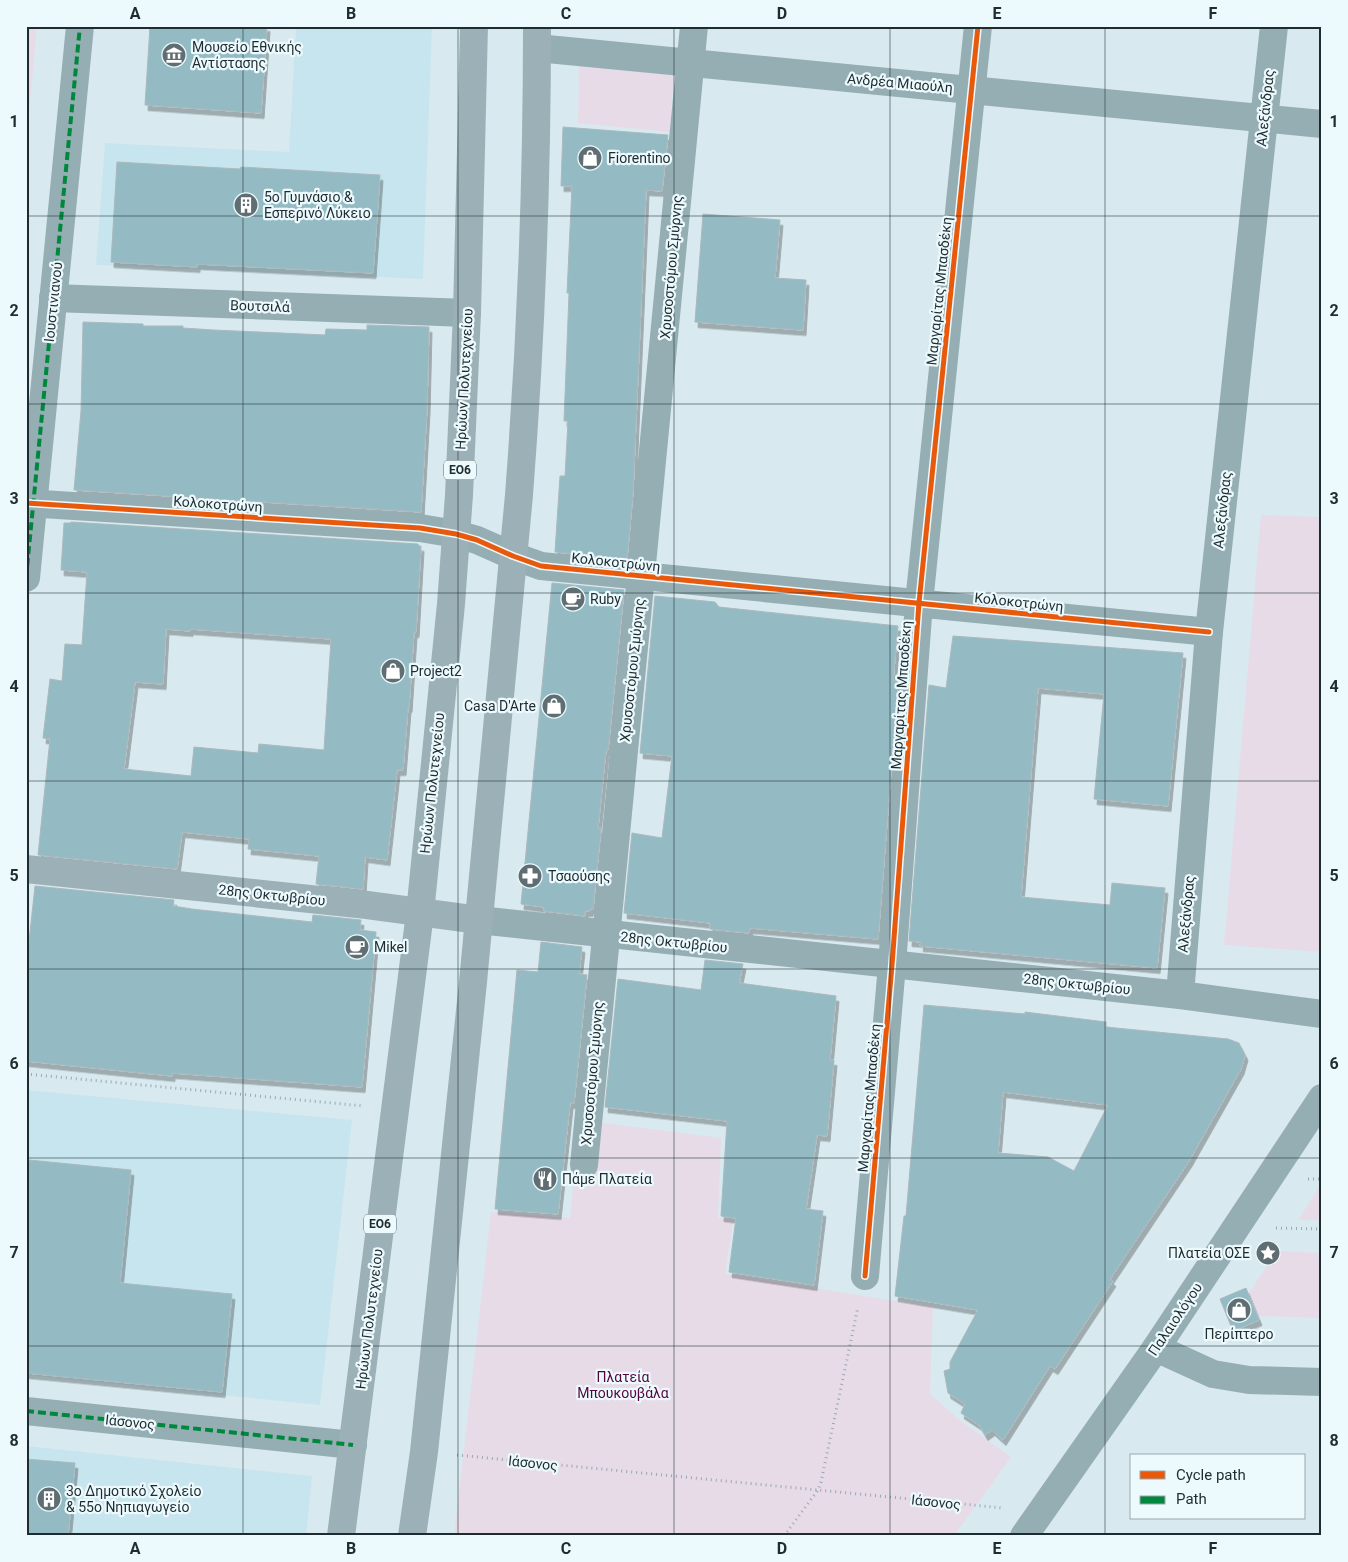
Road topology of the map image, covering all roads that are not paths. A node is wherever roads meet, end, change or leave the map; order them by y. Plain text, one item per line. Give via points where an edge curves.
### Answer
1 (80, 26) edge
2 (474, 26) edge
3 (694, 26) edge
4 (978, 26) edge
5 (1274, 26) edge
6 (537, 37) edge
7 (690, 64) junction
8 (970, 90) junction
9 (1264, 118) junction
10 (1322, 124) edge
11 (53, 298) junction
12 (467, 313) junction
13 (30, 504) edge
14 (456, 534) junction
15 (513, 556) junction
16 (642, 576) junction
17 (26, 578) edge
18 (919, 603) junction
19 (1209, 632) junction
20 (26, 869) edge
21 (420, 913) junction
22 (479, 920) junction
23 (606, 934) junction
24 (892, 965) junction
25 (1180, 995) junction
26 (1322, 1014) edge
27 (1322, 1098) edge
28 (584, 1165) dead end
29 (865, 1276) road end
30 (1156, 1348) junction
31 (1322, 1382) edge
32 (26, 1411) edge
33 (353, 1445) junction
34 (1046, 1524) edge
35 (341, 1536) edge
36 (412, 1536) edge
37 (1024, 1536) edge

1 - 11 street, Ιουστινιανού
2 - 12 main road, Ηρώων Πολυτεχνείου / ΕΟ6
3 - 7 street, Χρυσοστόμου Σμύρνης
4 - 8 street, Μαργαρίτας Μπασδέκη
5 - 9 street, Αλεξάνδρας
6 - 7 street, Ανδρέα Μιαούλη
6 - 15 main road via 531,316
7 - 8 street, Ανδρέα Μιαούλη
7 - 16 street, Χρυσοστόμου Σμύρνης
8 - 9 street, Ανδρέα Μιαούλη
8 - 18 street, Μαργαρίτας Μπασδέκη
9 - 10 street, Ανδρέα Μιαούλη
9 - 19 street, Αλεξάνδρας
11 - 12 street, Βουτσιλά
11 - 13 street, Ιουστινιανού
12 - 14 main road, Ηρώων Πολυτεχνείου / ΕΟ6
13 - 14 street, Κολοκοτρώνη via 420,528
13 - 17 street, Ιουστινιανού
14 - 15 street, Κολοκοτρώνη via 489,544
14 - 21 main road, Ηρώων Πολυτεχνείου / ΕΟ6
15 - 16 street, Κολοκοτρώνη via 541,566
15 - 22 main road
16 - 18 street, Κολοκοτρώνη
16 - 23 street, Χρυσοστόμου Σμύρνης
18 - 19 street, Κολοκοτρώνη
18 - 24 street, Μαργαρίτας Μπασδέκη
19 - 25 street, Αλεξάνδρας
20 - 21 main road, 28ης Οκτωβρίου
21 - 22 main road, 28ης Οκτωβρίου
21 - 33 main road, Ηρώων Πολυτεχνείου / ΕΟ6
22 - 23 street, 28ης Οκτωβρίου
22 - 36 main road via 424,1452
23 - 24 street, 28ης Οκτωβρίου
23 - 28 street, Χρυσοστόμου Σμύρνης
24 - 25 street, 28ης Οκτωβρίου
24 - 29 street, Μαργαρίτας Μπασδέκη
25 - 26 street, 28ης Οκτωβρίου
27 - 30 street, Παλαιολόγου
30 - 31 street via 1213,1374 1249,1380
30 - 34 street, Παλαιολόγου
32 - 33 street, Ιάσονος
33 - 35 main road, Ηρώων Πολυτεχνείου / ΕΟ6
34 - 37 street, Παλαιολόγου

